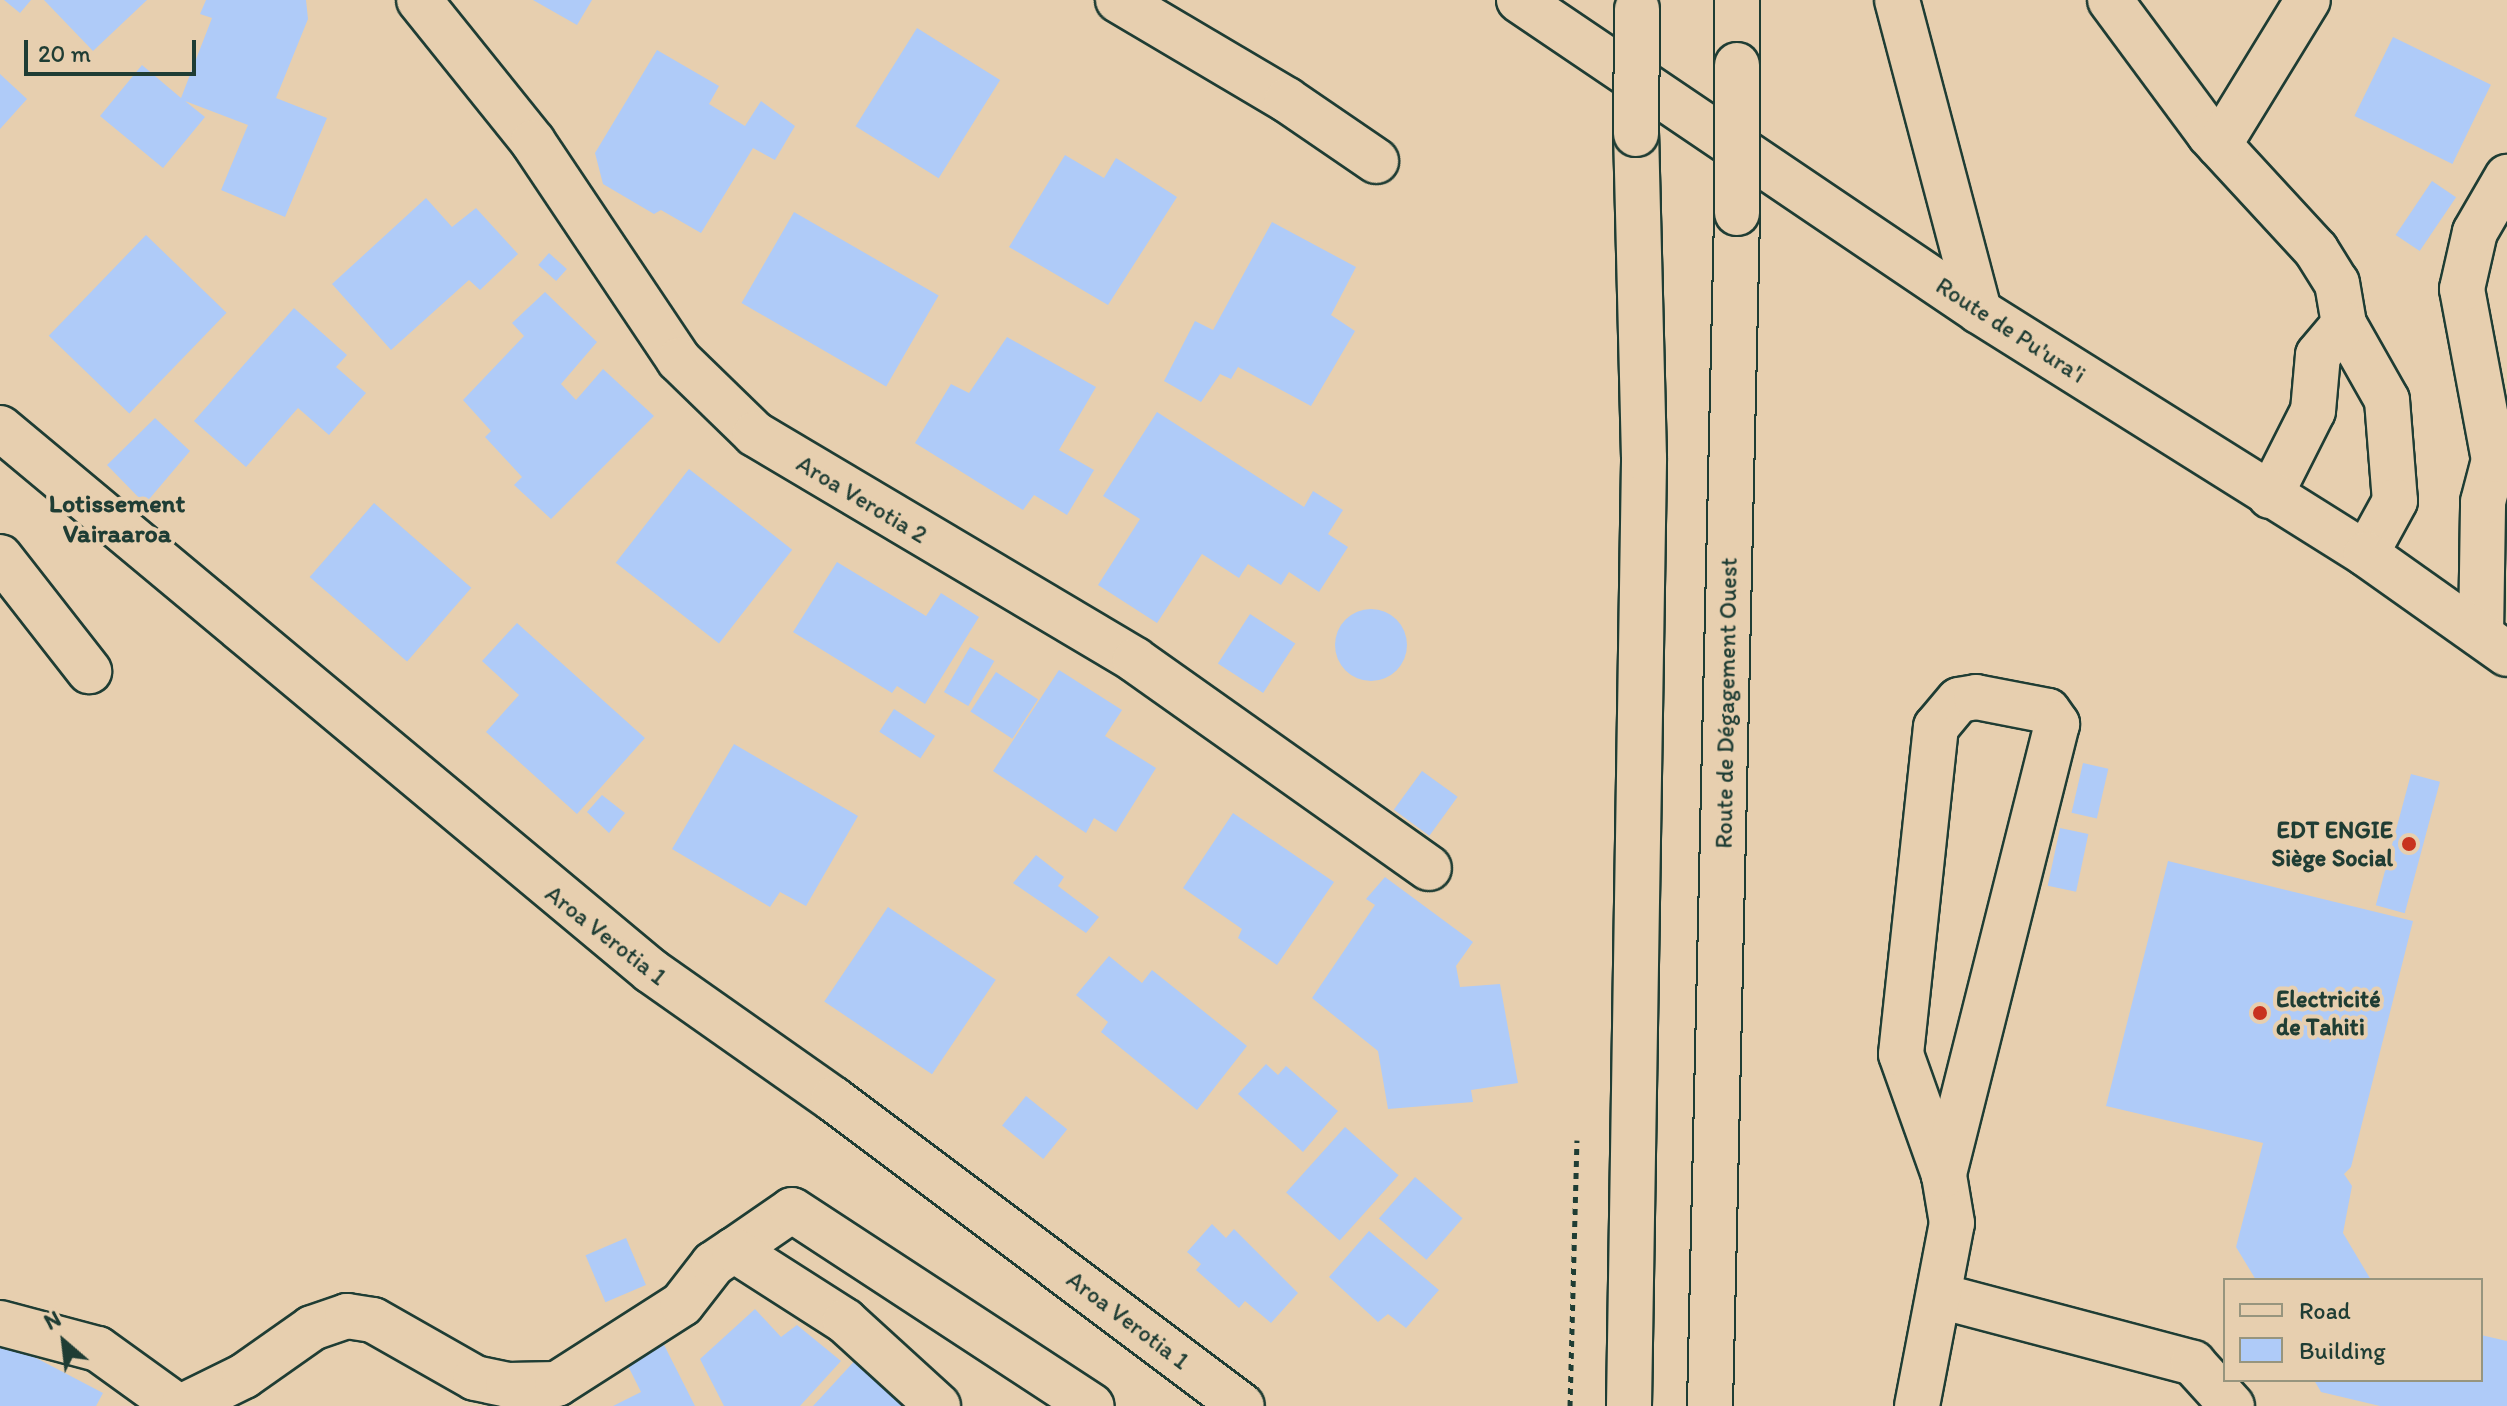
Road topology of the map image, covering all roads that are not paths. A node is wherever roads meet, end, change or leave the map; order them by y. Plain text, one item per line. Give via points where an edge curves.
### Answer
1 (419, 0) edge
2 (1118, 0) edge
3 (1519, 0) edge
4 (1737, 0) edge
5 (1897, 0) edge
6 (2110, 0) edge
7 (2308, 0) edge
8 (1637, 5) edge
9 (2219, 145) junction
10 (1376, 161) dead end
11 (2507, 177) edge
12 (1979, 311) junction
13 (2344, 324) junction
14 (0, 428) edge
15 (2270, 496) junction
16 (2366, 554) junction
17 (0, 557) edge
18 (2494, 644) edge
19 (89, 671) dead end
20 (1429, 868) dead end
21 (1944, 1175) junction
22 (734, 1250) junction
23 (1940, 1296) junction
24 (0, 1323) edge
25 (177, 1406) edge
26 (183, 1406) edge
27 (938, 1406) edge
28 (1091, 1406) edge
29 (1242, 1406) edge
30 (1629, 1406) edge
31 (1710, 1406) edge
32 (1917, 1406) edge
33 (2232, 1406) edge

1 - 20 main road, Aroa Verotia 2 via 533,142 679,360 755,434 1135,660
2 - 10 main road via 1287,100
3 - 12 main road, Route de Pu'ura'i
4 - 31 main road, Route de Dégagement Ouest, bridge via 1737,213
5 - 12 main road
6 - 9 main road
7 - 9 main road
8 - 30 main road, bridge via 1644,458
9 - 13 main road via 2316,250 2337,283
11 - 18 main road via 2475,232 2462,289 2494,460 2483,502
12 - 15 main road, Route de Pu'ura'i
13 - 15 main road via 2318,355 2313,411
13 - 16 main road via 2387,400 2395,501
14 - 29 main road, Aroa Verotia 1 via 628,954 833,1099
15 - 16 main road, Route de Pu'ura'i
16 - 18 main road, Route de Pu'ura'i
17 - 19 main road
21 - 21 main road via 2057,724 2048,711 1976,697 1959,700 1936,727 1901,1054
21 - 23 main road via 1952,1223
22 - 26 main road via 713,1264 682,1304 557,1384 508,1385 475,1378 373,1320 347,1316 312,1328 244,1376
22 - 27 main road via 845,1321
22 - 28 main road via 792,1210
23 - 32 main road
23 - 33 main road via 2193,1363
24 - 25 main road via 98,1349

